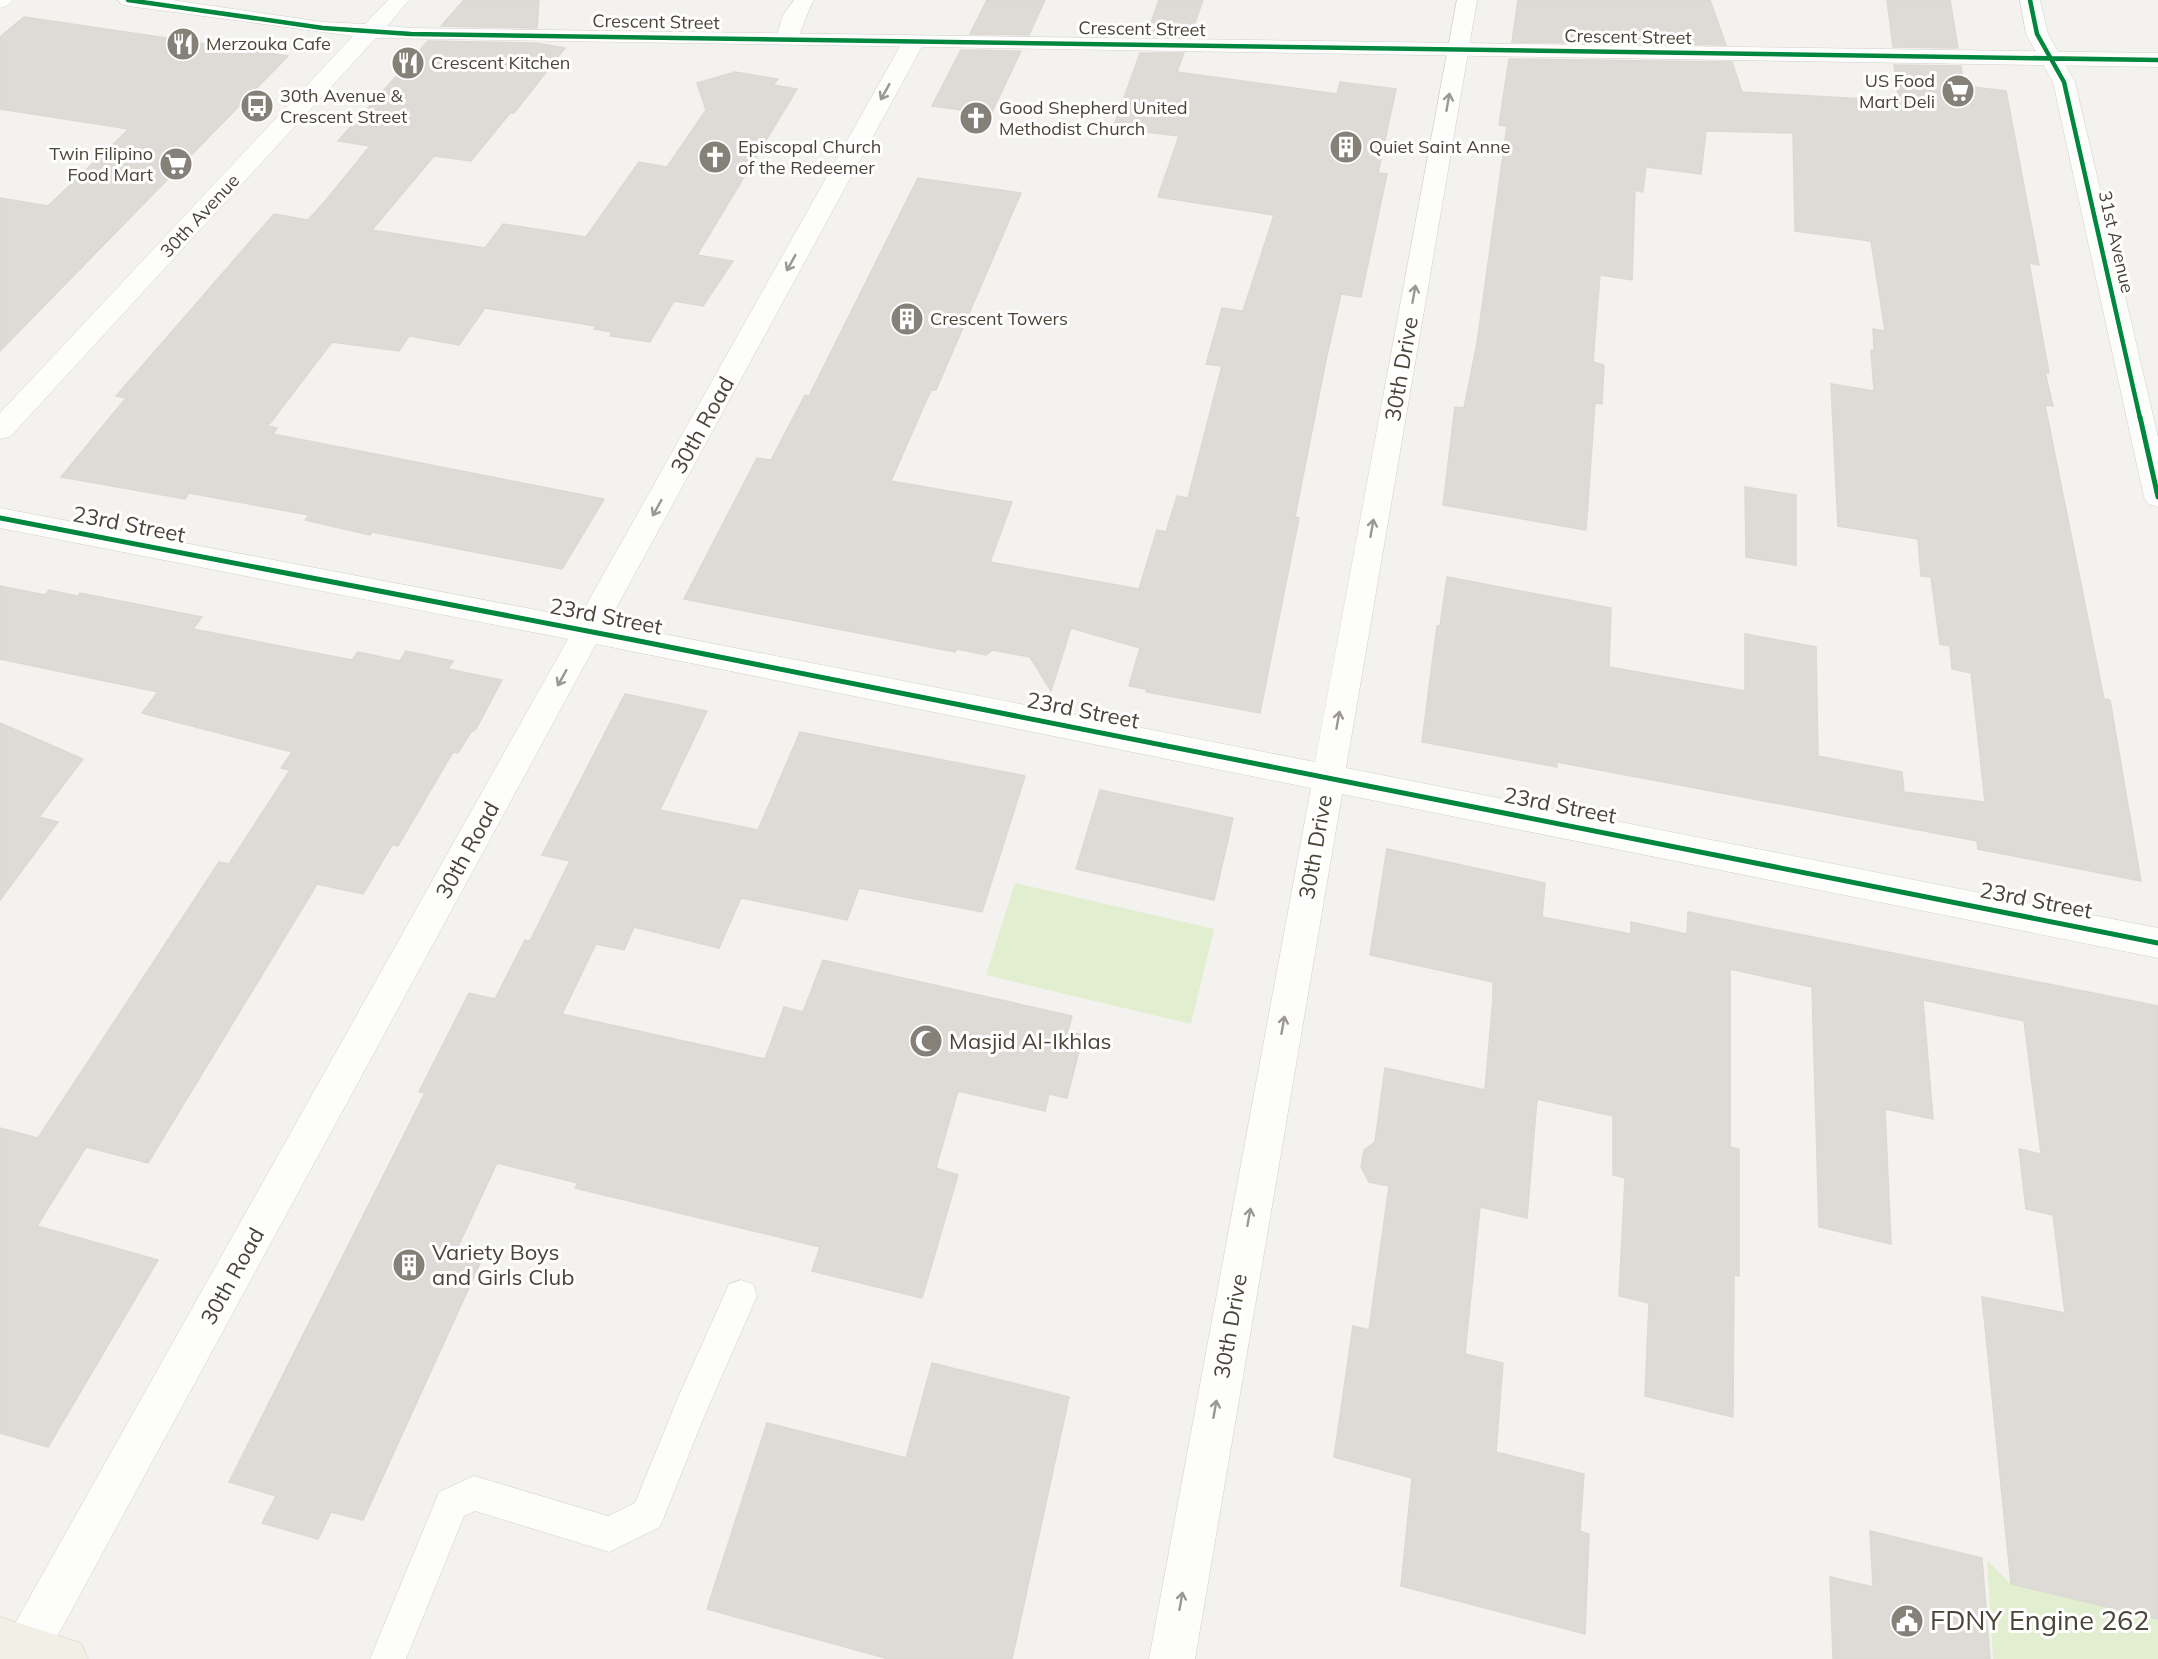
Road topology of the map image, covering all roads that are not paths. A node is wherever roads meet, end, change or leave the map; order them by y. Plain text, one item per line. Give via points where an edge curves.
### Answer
1 (128, 0) edge
2 (399, 0) edge
3 (804, 0) edge
4 (1467, 0) edge
5 (2030, 0) edge
6 (369, 32) junction
7 (787, 38) junction
8 (914, 41) junction
9 (1457, 49) junction
10 (2051, 59) junction
11 (2158, 60) edge
12 (0, 430) edge
13 (2158, 497) edge
14 (0, 518) edge
15 (588, 631) junction
16 (1328, 777) junction
17 (2158, 943) edge
18 (741, 1296) dead end
19 (28, 1651) edge
20 (388, 1659) edge
21 (1172, 1659) edge

1 - 6 street, Crescent Street
2 - 6 street, 30th Avenue
3 - 7 street via 794,15
4 - 9 street, 30th Drive
5 - 10 street, 31st Avenue via 2037,34
6 - 7 street, Crescent Street
6 - 12 street, 30th Avenue
7 - 8 street, Crescent Street
8 - 9 street, Crescent Street
8 -> 15 street, 30th Road
9 - 10 street, Crescent Street
16 -> 9 street, 30th Drive
10 - 11 street, Crescent Street
10 - 13 street, 31st Avenue via 2064,82
14 - 15 street, 23rd Street
15 - 16 street, 23rd Street
15 -> 19 street, 30th Road
16 - 17 street, 23rd Street
21 -> 16 street, 30th Drive
18 - 20 lane via 648,1515 609,1534 474,1493 451,1504

